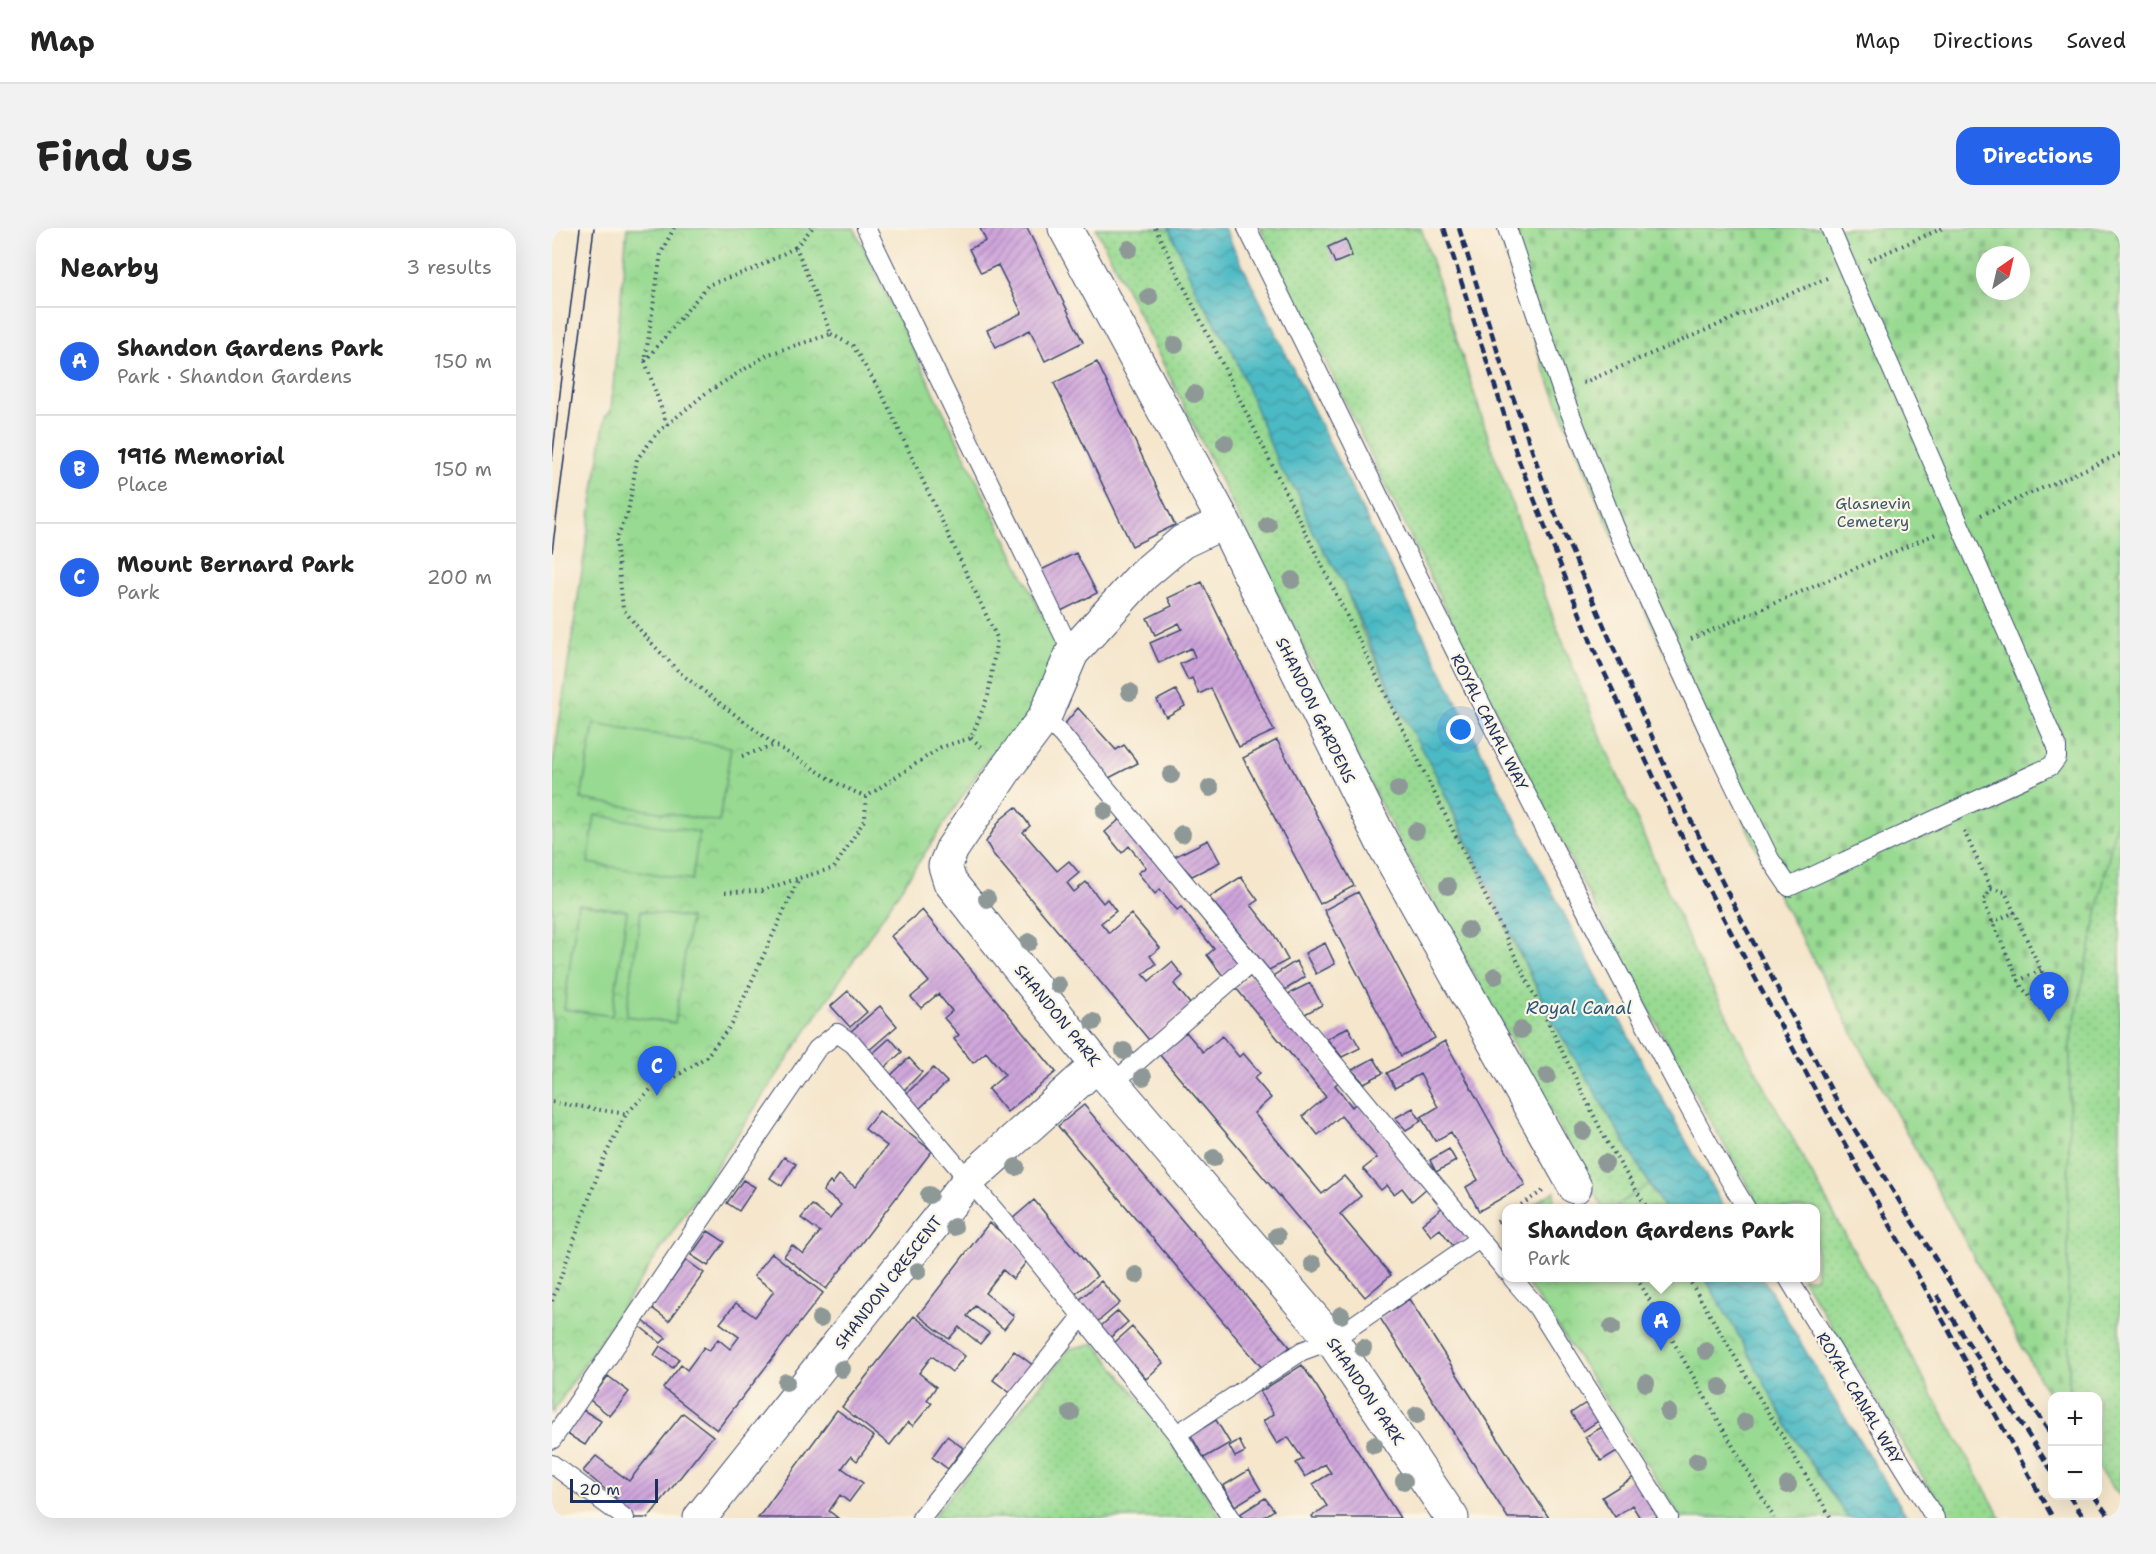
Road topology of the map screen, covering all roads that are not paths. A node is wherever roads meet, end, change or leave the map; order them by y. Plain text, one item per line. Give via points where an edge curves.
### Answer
1 (866, 228) edge
2 (1065, 228) edge
3 (1247, 228) edge
4 (1507, 228) edge
5 (1830, 228) edge
6 (1224, 522) junction
7 (1072, 653) junction
8 (1044, 718) junction
9 (1250, 964) junction
10 (1105, 1074) junction
11 (969, 1180) junction
12 (1575, 1187) dead end
13 (1743, 1204) edge
14 (1479, 1239) junction
15 (1502, 1266) edge
16 (1515, 1282) edge
17 (1790, 1282) edge
18 (1081, 1318) junction
19 (1332, 1340) junction
20 (1176, 1434) junction
21 (552, 1440) edge
22 (552, 1464) edge
23 (625, 1518) edge
24 (700, 1518) edge
25 (921, 1518) edge
26 (1231, 1518) edge
27 (1452, 1518) edge
28 (1669, 1518) edge
29 (1935, 1518) edge

1 - 7 lane
2 - 6 street, SHANDON GARDENS
3 - 13 lane, ROYAL CANAL WAY via 1553,848
4 - 5 lane via 1562,392 1615,527 1770,858 1789,887 2052,766 2057,758 2057,747
6 - 7 street, SHANDON PARK via 1182,542 1143,575
6 - 12 street, SHANDON GARDENS via 1382,842
7 - 8 street, SHANDON PARK
8 - 9 lane
8 - 10 street, SHANDON PARK via 958,840 945,866 950,882
9 - 10 lane
9 - 14 lane
10 - 11 street, SHANDON CRESCENT
10 - 19 street, SHANDON PARK
11 - 18 lane
11 - 21 lane via 853,1044 837,1033 818,1049
11 - 24 street, SHANDON CRESCENT
14 - 15 lane
14 - 19 lane
16 - 28 lane via 1537,1307
17 - 29 lane, ROYAL CANAL WAY
18 - 20 lane
18 - 25 lane
19 - 20 lane via 1302,1352
19 - 27 street, SHANDON PARK
20 - 26 lane
22 - 23 lane

